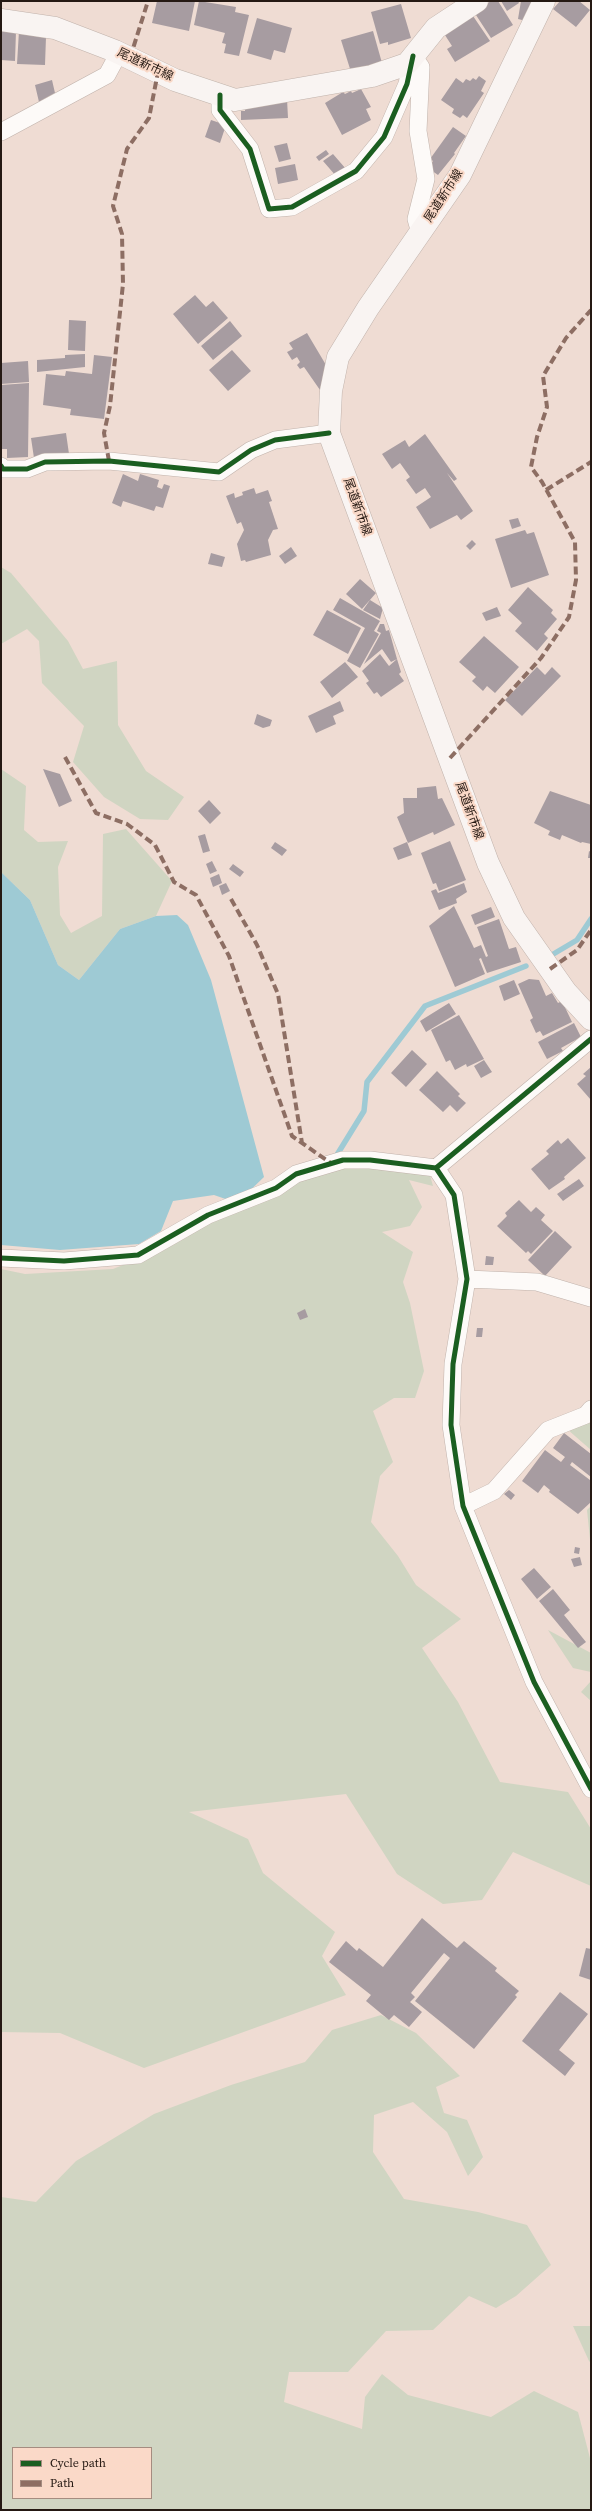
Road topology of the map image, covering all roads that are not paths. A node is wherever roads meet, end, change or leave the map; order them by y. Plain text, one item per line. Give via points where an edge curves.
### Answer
1 (477, 1) edge
2 (544, 1) edge
3 (1, 20) edge
4 (115, 51) junction
5 (413, 56) junction
6 (220, 95) junction
7 (1, 132) edge
8 (420, 233) junction
9 (330, 433) junction
10 (1, 466) edge
11 (591, 1019) edge
12 (591, 1040) edge
13 (436, 1168) junction
14 (1, 1258) edge
15 (467, 1279) junction
16 (591, 1298) edge
17 (591, 1409) edge
18 (463, 1506) junction
19 (591, 1789) edge

1 - 5 main road, 尾道新市線 via 436,28
2 - 8 main road, 尾道新市線 via 460,175
3 - 4 main road, 尾道新市線 via 55,28
4 - 6 main road, 尾道新市線 via 175,80
4 - 7 street via 114,62 107,75
5 - 6 main road, 尾道新市線 via 407,64 372,76 235,100
5 - 6 street via 407,84 384,137 356,171 292,207 269,209 250,149 220,110
5 - 8 street via 421,67 418,131 426,178 416,219
8 - 9 main road, 尾道新市線 via 368,308 338,357 331,391
9 - 10 street via 275,440 251,450 219,472 109,461 45,462 27,469
9 - 11 main road, 尾道新市線 via 488,863 514,918 566,992
12 - 13 street
13 - 14 street via 370,1160 343,1160 296,1174 276,1188 208,1216 138,1255 64,1261
13 - 15 street via 454,1195
15 - 16 street via 537,1282
15 - 18 street via 453,1364 451,1418
17 - 18 street via 586,1415 548,1430 494,1491
18 - 19 street via 534,1682

